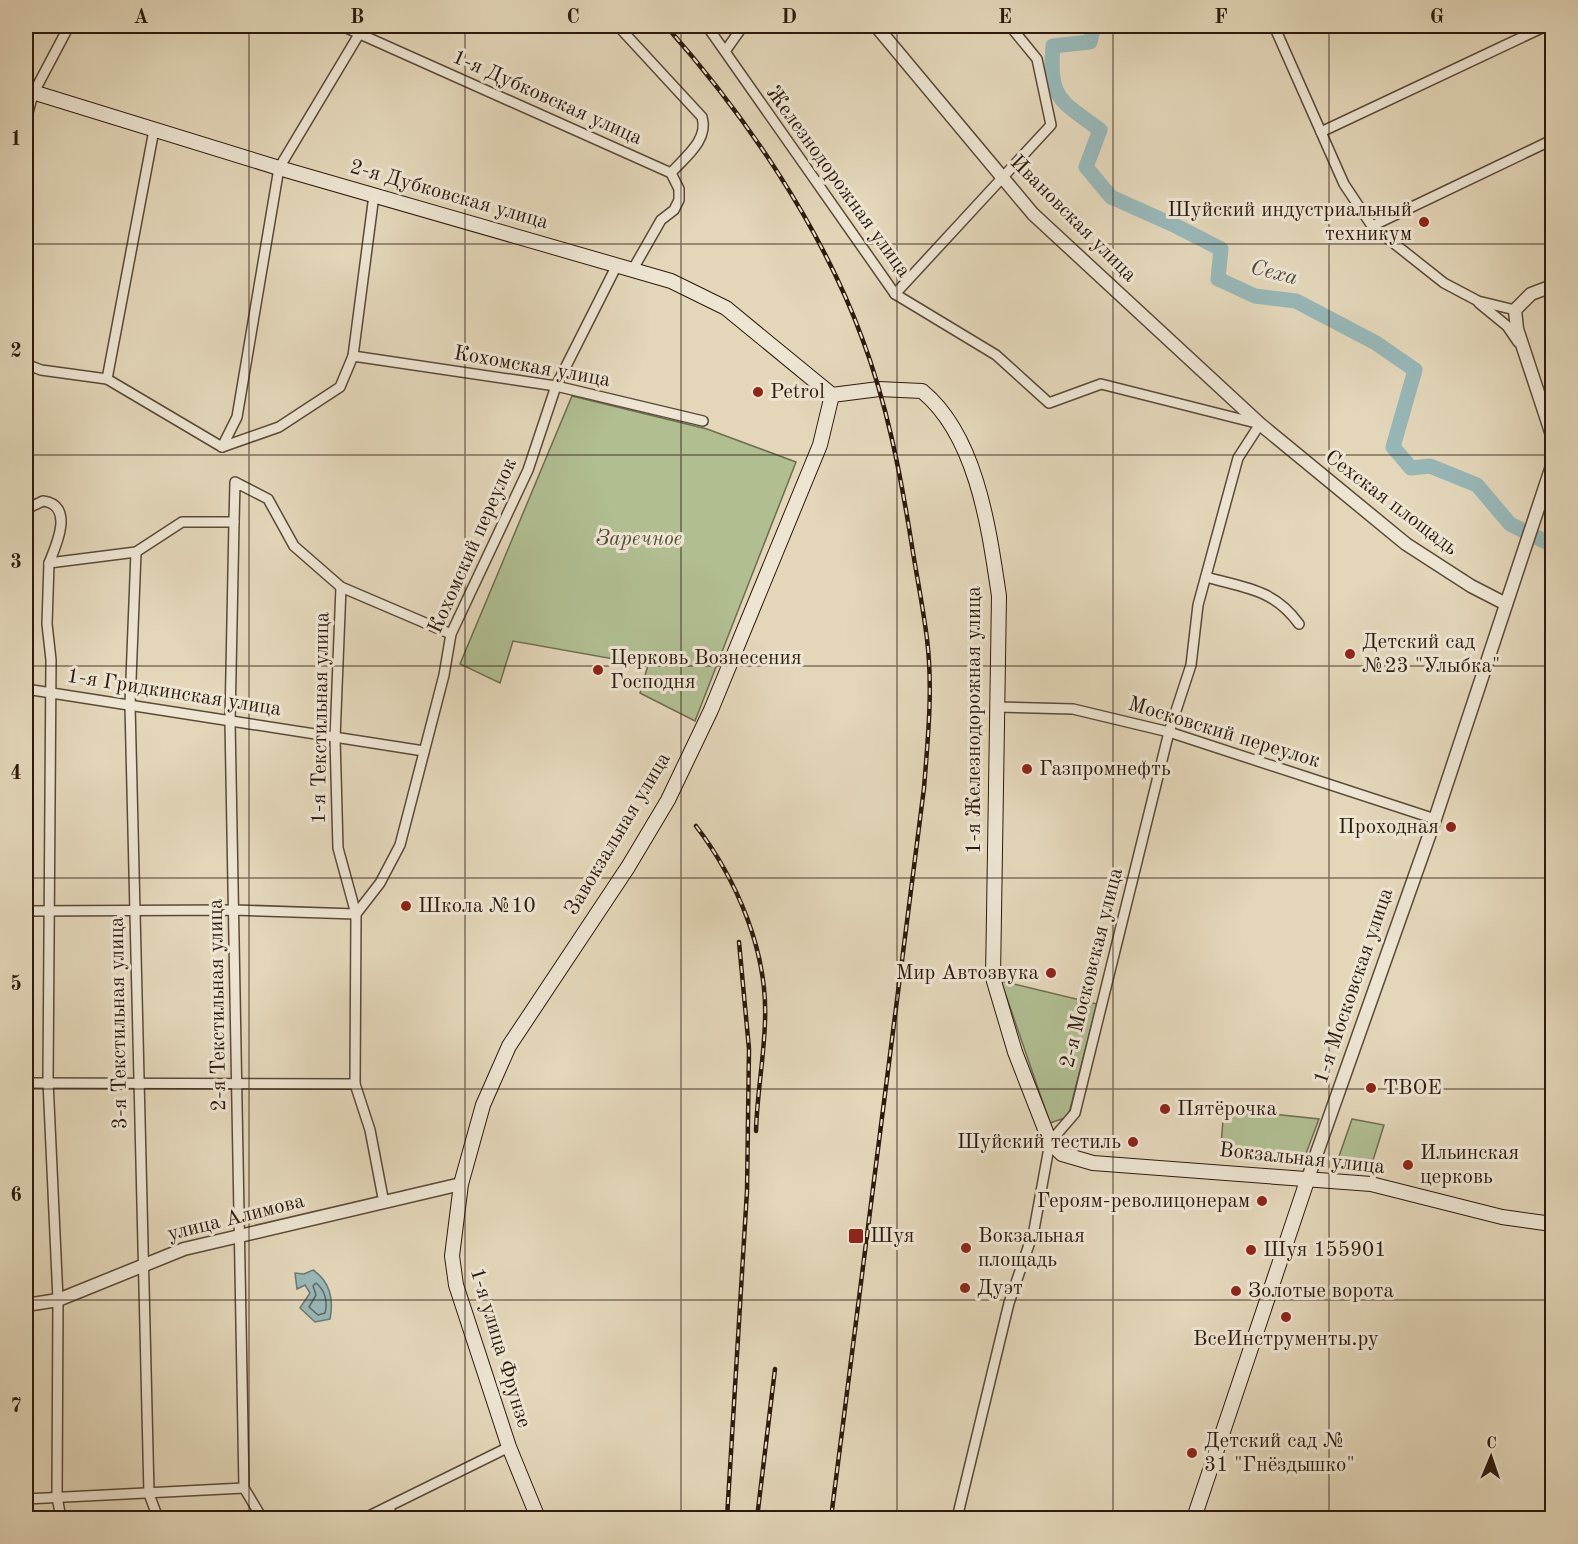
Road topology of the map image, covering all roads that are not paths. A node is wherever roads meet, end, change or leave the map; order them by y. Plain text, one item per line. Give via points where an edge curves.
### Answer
1 (69, 26) edge
2 (342, 26) edge
3 (618, 26) edge
4 (706, 26) edge
5 (743, 26) edge
6 (876, 26) edge
7 (1010, 26) edge
8 (1274, 26) edge
9 (1546, 26) edge
10 (361, 29) edge
11 (726, 50) junction
12 (29, 92) edge
13 (26, 120) edge
14 (154, 130) junction
15 (1321, 132) junction
16 (1552, 140) edge
17 (279, 168) junction
18 (671, 173) junction
19 (1002, 178) junction
20 (374, 195) junction
21 (1372, 226) junction
22 (617, 265) junction
23 (633, 269) junction
24 (1552, 286) edge
25 (895, 294) junction
26 (1478, 301) junction
27 (1515, 310) junction
28 (1524, 350) junction
29 (353, 356) junction
30 (26, 364) edge
31 (107, 379) junction
32 (556, 386) junction
33 (832, 395) junction
34 (703, 422) dead end
35 (1260, 424) junction
36 (1552, 435) edge
37 (222, 447) junction
38 (1552, 466) edge
39 (26, 509) edge
40 (234, 522) junction
41 (136, 552) junction
42 (49, 562) junction
43 (1206, 577) junction
44 (341, 587) junction
45 (1506, 604) junction
46 (1299, 624) dead end
47 (451, 634) junction
48 (26, 689) edge
49 (50, 691) junction
50 (130, 705) junction
51 (997, 707) junction
52 (230, 721) junction
53 (1168, 732) junction
54 (335, 738) junction
55 (424, 751) junction
56 (1435, 819) junction
57 (235, 910) junction
58 (26, 911) edge
59 (48, 911) junction
60 (134, 912) junction
61 (356, 914) junction
62 (48, 1081) junction
63 (26, 1083) edge
64 (138, 1084) junction
65 (355, 1084) junction
66 (238, 1085) junction
67 (1050, 1142) junction
68 (1308, 1178) junction
69 (461, 1184) junction
70 (384, 1203) junction
71 (1552, 1224) edge
72 (238, 1234) junction
73 (142, 1265) junction
74 (58, 1300) junction
75 (26, 1305) edge
76 (509, 1447) junction
77 (244, 1488) junction
78 (149, 1494) junction
79 (57, 1497) junction
80 (26, 1499) edge
81 (388, 1507) junction
82 (61, 1518) edge
83 (158, 1518) edge
84 (262, 1518) edge
85 (365, 1518) edge
86 (394, 1518) edge
87 (538, 1518) edge
88 (957, 1518) edge
89 (1194, 1518) edge

1 - 12 street
2 - 10 street, 1-я Дубковская улица
3 - 18 street via 702,117 702,138
4 - 11 street, Железнодорожная улица
5 - 11 street
6 - 19 street, Ивановская улица
7 - 19 street via 1037,59 1051,125
8 - 15 street
9 - 15 street
10 - 17 street
10 - 18 street, 1-я Дубковская улица
11 - 25 street, Железнодорожная улица via 741,77
12 - 13 street
12 - 14 main road, 2-я Дубковская улица
14 - 17 main road, 2-я Дубковская улица
14 - 31 street
15 - 21 street via 1344,184
16 - 21 street
17 - 20 main road, 2-я Дубковская улица
17 - 37 street via 237,417
18 - 23 street via 679,189 679,200 661,220
19 - 25 street
19 - 35 street, Ивановская улица via 1033,214
20 - 22 main road, 2-я Дубковская улица
20 - 29 street
21 - 26 street via 1444,283
22 - 23 main road, 2-я Дубковская улица
22 - 32 street, Кохомский переулок
23 - 33 main road, 2-я Дубковская улица via 694,291 726,308
24 - 27 street via 1531,294
25 - 35 street, Железнодорожная улица via 996,355 1048,402 1101,384
26 - 27 street
26 - 28 street via 1507,326
27 - 28 street
28 - 36 street
29 - 32 street, Кохомская улица
29 - 37 street via 340,387 279,427
30 - 31 street via 40,370
31 - 37 street
32 - 34 street, Кохомская улица
32 - 47 street, Кохомский переулок via 528,470
33 - 51 main road, 1-я Железнодорожная улица via 879,389 922,391 950,419 977,487 990,536 999,596
33 - 69 main road, Завокзальная улица via 820,445 711,710 656,819 509,1046 483,1105
35 - 43 street, 2-я Московская улица via 1238,458
35 - 45 street, Сехская площадь via 1406,544
38 - 45 street, 1-я Московская улица
39 - 42 street via 43,501 58,513 61,534
40 - 41 street via 182,522
40 - 44 street, 2-я Текстильная улица via 236,482 268,499 294,546
40 - 52 street, 2-я Текстильная улица
41 - 42 street
41 - 50 street, 3-я Текстильная улица
42 - 49 street
43 - 46 street via 1274,597
43 - 53 street, 2-я Московская улица via 1198,606 1191,665
44 - 47 street
44 - 54 street, 1-я Текстильная улица
45 - 56 street, 1-я Московская улица
47 - 55 street, Кохомский переулок
48 - 49 street, 1-я Гридкинская улица
49 - 50 street, 1-я Гридкинская улица
49 - 59 street
50 - 52 street, 1-я Гридкинская улица
50 - 60 street, 3-я Текстильная улица
51 - 53 street, Московский переулок via 1073,709
51 - 67 main road, 1-я Железнодорожная улица via 993,978 1015,1052
52 - 54 street, 1-я Гридкинская улица
52 - 57 street, 2-я Текстильная улица
53 - 56 street, Московский переулок
53 - 67 street, 2-я Московская улица via 1075,1113
54 - 55 street, 1-я Гридкинская улица
54 - 61 street, 1-я Текстильная улица via 338,848
55 - 61 street, Кохомский переулок via 400,845 380,883
56 - 68 street, 1-я Московская улица
57 - 60 street
57 - 61 street
57 - 66 street, 2-я Текстильная улица
58 - 59 street
59 - 60 street
59 - 62 street
60 - 64 street, 3-я Текстильная улица
61 - 65 street, 1-я Текстильная улица
62 - 63 street
62 - 64 street
62 - 74 street
64 - 66 street
64 - 73 street, 3-я Текстильная улица
65 - 66 street
65 - 70 street, 1-я Текстильная улица via 370,1130
66 - 72 street, 2-я Текстильная улица
67 - 68 main road, Вокзальная улица via 1062,1154 1093,1163
67 - 88 street via 1034,1230 1009,1303
68 - 71 main road, Вокзальная улица via 1371,1184 1503,1217
68 - 89 main road, 1-я Московская улица
69 - 70 street, улица Алимова
69 - 76 main road, 1-я улица Фрунзе via 452,1256 456,1285
70 - 72 street, улица Алимова
72 - 73 street, улица Алимова
72 - 77 street, 2-я Текстильная улица
73 - 74 street, улица Алимова
73 - 78 street, 3-я Текстильная улица
74 - 75 street, улица Алимова
74 - 79 street
76 - 81 street
76 - 87 main road, 1-я улица Фрунзе
77 - 78 street
77 - 84 street
78 - 79 street
78 - 83 street, 3-я Текстильная улица
79 - 80 street
79 - 82 street
81 - 85 street
81 - 86 street

